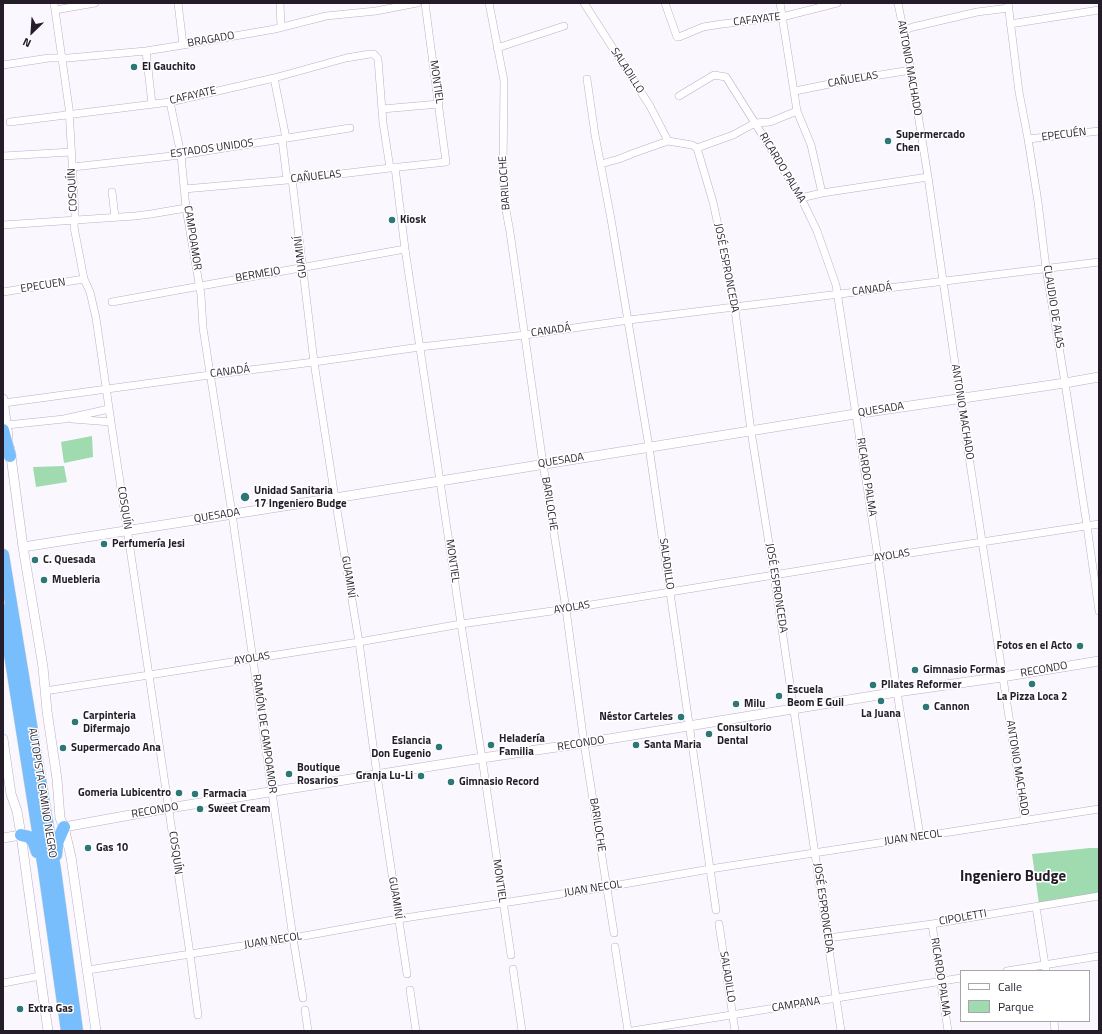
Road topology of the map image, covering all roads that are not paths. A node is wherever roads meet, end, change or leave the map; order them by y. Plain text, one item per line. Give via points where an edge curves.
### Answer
1 (95, 3) edge
2 (178, 3) edge
3 (280, 3) edge
4 (417, 3) edge
5 (425, 3) edge
6 (489, 3) edge
7 (584, 3) edge
8 (665, 3) edge
9 (780, 3) edge
10 (837, 3) edge
11 (898, 3) edge
12 (54, 6) edge
13 (1008, 6) edge
14 (1099, 10) edge
15 (782, 17) junction
16 (1010, 24) junction
17 (564, 26) dead end
18 (281, 27) junction
19 (902, 31) junction
20 (183, 45) junction
21 (497, 48) junction
22 (146, 51) junction
23 (374, 54) joint
24 (61, 58) junction
25 (3, 65) edge
26 (911, 70) junction
27 (274, 78) junction
28 (587, 79) dead end
29 (795, 91) junction
30 (679, 96) dead end
31 (170, 102) junction
32 (152, 104) junction
33 (439, 104) junction
34 (382, 108) junction
35 (797, 111) junction
36 (69, 115) junction
37 (10, 122) dead end
38 (755, 123) junction
39 (350, 128) dead end
40 (1099, 130) edge
41 (284, 138) junction
42 (1028, 139) junction
43 (668, 142) junction
44 (697, 148) junction
45 (71, 152) junction
46 (180, 155) junction
47 (3, 156) edge
48 (446, 162) joint
49 (601, 164) junction
50 (72, 167) junction
51 (392, 167) junction
52 (928, 177) junction
53 (290, 180) junction
54 (184, 189) junction
55 (112, 192) dead end
56 (822, 193) junction
57 (802, 200) junction
58 (186, 208) junction
59 (114, 217) junction
60 (74, 220) junction
61 (3, 225) edge
62 (405, 249) junction
63 (1099, 262) edge
64 (302, 268) junction
65 (1046, 268) junction
66 (84, 279) junction
67 (942, 281) junction
68 (200, 286) junction
69 (3, 292) edge
70 (838, 294) junction
71 (112, 302) dead end
72 (734, 307) junction
73 (629, 320) junction
74 (524, 335) junction
75 (420, 347) junction
76 (314, 362) junction
77 (210, 375) junction
78 (1099, 377) edge
79 (1065, 383) junction
80 (107, 389) junction
81 (960, 398) junction
82 (3, 399) edge
83 (4, 403) edge
84 (109, 409) junction
85 (855, 414) junction
86 (64, 418) junction
87 (111, 422) junction
88 (5, 428) edge
89 (752, 431) junction
90 (649, 447) junction
91 (10, 456) joint
92 (543, 464) junction
93 (440, 481) junction
94 (335, 498) junction
95 (232, 514) junction
96 (1099, 524) edge
97 (1087, 526) junction
98 (128, 531) junction
99 (982, 542) junction
100 (23, 547) junction
101 (3, 555) edge
102 (878, 558) junction
103 (774, 575) junction
104 (670, 592) junction
105 (566, 609) junction
106 (3, 610) edge
107 (1099, 611) edge
108 (461, 624) junction
109 (359, 642) junction
110 (253, 658) junction
111 (1099, 661) edge
112 (150, 675) junction
113 (1002, 677) junction
114 (45, 691) junction
115 (897, 692) junction
116 (794, 710) junction
117 (689, 726) junction
118 (3, 739) edge
119 (584, 743) junction
120 (482, 758) junction
121 (377, 775) junction
122 (272, 791) junction
123 (169, 808) junction
124 (1099, 810) edge
125 (1025, 821) junction
126 (64, 827) junction
127 (22, 835) junction
128 (920, 836) junction
129 (3, 838) edge
130 (815, 853) junction
131 (49, 869) junction
132 (710, 869) junction
133 (607, 887) junction
134 (1099, 896) edge
135 (502, 904) junction
136 (1036, 907) junction
137 (716, 910) dead end
138 (398, 919) junction
139 (719, 924) dead end
140 (932, 924) junction
141 (614, 933) dead end
142 (293, 938) junction
143 (828, 938) junction
144 (615, 947) dead end
145 (190, 954) junction
146 (511, 955) dead end
147 (1099, 956) edge
148 (1045, 968) edge
149 (513, 969) dead end
150 (88, 970) junction
151 (1020, 970) edge
152 (407, 974) dead end
153 (40, 976) junction
154 (960, 978) edge
155 (940, 982) junction
156 (3, 983) edge
157 (410, 990) dead end
158 (303, 998) dead end
159 (836, 999) junction
160 (305, 1010) dead end
161 (198, 1015) dead end
162 (732, 1015) junction
163 (72, 1030) edge
164 (48, 1031) edge
165 (96, 1031) edge
166 (308, 1031) edge
167 (416, 1031) edge
168 (522, 1031) edge
169 (628, 1031) edge
170 (632, 1031) edge
171 (735, 1031) edge
172 (842, 1031) edge
173 (948, 1031) edge

1 - 12 street
2 - 20 street
3 - 18 street
4 - 18 street, BRAGADO via 376,11 331,15
5 - 33 street, MONTIEL
6 - 21 street, BARILOCHE
7 - 43 street, SALADILLO via 650,106
8 - 15 street, CAFAYATE via 679,37 722,24
9 - 15 street, RICARDO PALMA
10 - 15 street, CAFAYATE
11 - 19 street, ANTONIO MACHADO
12 - 24 street, COSQUÍN
13 - 16 street, CLAUDIO DE ALAS
13 - 19 street
14 - 16 street
15 - 29 street, RICARDO PALMA
16 - 42 street, CLAUDIO DE ALAS
17 - 21 street
18 - 20 street, BRAGADO
19 - 26 street, ANTONIO MACHADO
20 - 22 street, BRAGADO
21 - 74 street, BARILOCHE via 504,81 504,193
22 - 24 street, BRAGADO
22 - 32 street
23 - 27 street, CAFAYATE via 346,58
23 - 34 street, MONTIEL via 378,59
24 - 25 street, BRAGADO
24 - 36 street, COSQUÍN
26 - 29 street, CAÑUELAS
26 - 52 street, ANTONIO MACHADO
27 - 31 street, CAFAYATE
27 - 41 street, GUAMINÍ
28 - 49 street, SALADILLO
29 - 35 street, RICARDO PALMA
30 - 38 street, RICARDO PALMA via 714,75 726,77
31 - 32 street, CAFAYATE
31 - 46 street, CAMPOAMOR
32 - 36 street, CAFAYATE
33 - 34 street
33 - 48 street, MONTIEL
34 - 51 street, MONTIEL
35 - 38 street via 770,122
35 - 56 street, RICARDO PALMA via 811,145
36 - 37 street, CAFAYATE
36 - 45 street, COSQUÍN
38 - 44 street via 733,135
38 - 57 street, RICARDO PALMA
39 - 41 street, ESTADOS UNIDOS
40 - 42 street, EPECUÉN
41 - 46 street, ESTADOS UNIDOS
41 - 53 street, GUAMINÍ
42 - 65 street, CLAUDIO DE ALAS
43 - 44 street
43 - 49 street
44 - 72 street, JOSÉ ESPRONCEDA via 716,212
45 - 47 street
45 - 50 street, COSQUÍN
46 - 50 street, ESTADOS UNIDOS
46 - 54 street, CAMPOAMOR
48 - 51 street, CAÑUELAS
49 - 73 street, SALADILLO
50 - 60 street, COSQUÍN
51 - 53 street, CAÑUELAS
51 - 62 street, MONTIEL
52 - 56 street
52 - 67 street, ANTONIO MACHADO
53 - 54 street, CAÑUELAS
53 - 64 street, GUAMINÍ
54 - 58 street, CAMPOAMOR
55 - 59 street
56 - 57 street
57 - 70 street, RICARDO PALMA via 817,231
58 - 59 street
58 - 68 street, CAMPOAMOR
59 - 60 street
60 - 61 street
60 - 66 street, COSQUÍN
62 - 64 street, BERMEJO
62 - 75 street, MONTIEL
63 - 65 street, CANADÁ
64 - 68 street, BERMEJO
64 - 76 street, GUAMINÍ
65 - 67 street, CANADÁ
65 - 79 street, CLAUDIO DE ALAS
66 - 69 street, EPECUEN
66 - 80 street, COSQUÍN via 96,318
67 - 70 street, CANADÁ
67 - 81 street, ANTONIO MACHADO
68 - 71 street, BERMEJO
68 - 77 street, CAMPOAMOR
70 - 72 street, CANADÁ
70 - 85 street, RICARDO PALMA
72 - 73 street, CANADÁ
72 - 89 street, JOSÉ ESPRONCEDA
73 - 74 street, CANADÁ
73 - 90 street, SALADILLO
74 - 75 street, CANADÁ
74 - 92 street, BARILOCHE
75 - 76 street, CANADÁ
75 - 93 street, MONTIEL
76 - 77 street, CANADÁ
76 - 94 street, GUAMINÍ
77 - 80 street, CANADÁ
77 - 95 street, RAMÓN DE CAMPOAMOR
78 - 79 street, QUESADA
79 - 81 street, QUESADA
79 - 97 street, CLAUDIO DE ALAS
80 - 83 street, CANADÁ
80 - 84 street, COSQUÍN
81 - 85 street, QUESADA
81 - 99 street, ANTONIO MACHADO
82 - 83 street
83 - 88 street
84 - 86 street
84 - 87 street, COSQUÍN
85 - 89 street, QUESADA
85 - 102 street, RICARDO PALMA
86 - 87 street
86 - 88 street
87 - 98 street, COSQUÍN
88 - 91 highway
89 - 90 street, QUESADA
89 - 103 street, JOSÉ ESPRONCEDA
90 - 92 street, QUESADA
90 - 104 street, SALADILLO
91 - 100 street
92 - 93 street, QUESADA
92 - 105 street, BARILOCHE
93 - 94 street, QUESADA
93 - 108 street, MONTIEL
94 - 95 street, QUESADA
94 - 109 street, GUAMINÍ
95 - 98 street, QUESADA
95 - 110 street, RAMÓN DE CAMPOAMOR
96 - 97 street, AYOLAS
97 - 99 street, AYOLAS
97 - 107 street, CLAUDIO DE ALAS
98 - 100 street, QUESADA
98 - 112 street, COSQUÍN
99 - 102 street, AYOLAS
99 - 113 street, ANTONIO MACHADO
100 - 114 street
101 - 131 highway, AUTOPISTA CAMINO NEGRO
102 - 103 street, AYOLAS
102 - 115 street, RICARDO PALMA
103 - 104 street, AYOLAS
103 - 116 street, JOSÉ ESPRONCEDA
104 - 105 street, AYOLAS
104 - 117 street, SALADILLO
105 - 108 street, AYOLAS
105 - 119 street, BARILOCHE
106 - 131 highway, AUTOPISTA CAMINO NEGRO
108 - 109 street, AYOLAS
108 - 120 street, MONTIEL
109 - 110 street, AYOLAS
109 - 121 street, GUAMINÍ
110 - 112 street, AYOLAS
110 - 122 street, RAMÓN DE CAMPOAMOR
111 - 113 street, RECONDO
112 - 114 street, AYOLAS
112 - 123 street, COSQUÍN
113 - 115 street, RECONDO
113 - 125 street, ANTONIO MACHADO
114 - 126 street via 59,812
115 - 116 street, RECONDO
115 - 128 street, RICARDO PALMA
116 - 117 street, RECONDO
116 - 130 street, JOSÉ ESPRONCEDA
117 - 119 street, RECONDO
117 - 132 street, SALADILLO
118 - 127 street via 11,794
119 - 120 street, RECONDO
119 - 133 street, BARILOCHE
120 - 121 street, RECONDO
120 - 135 street, MONTIEL
121 - 122 street, RECONDO
121 - 138 street, GUAMINÍ
122 - 123 street, RECONDO
122 - 142 street, RAMÓN DE CAMPOAMOR
123 - 126 street, RECONDO
123 - 145 street, COSQUÍN
124 - 125 street, JUAN NECOL
125 - 128 street, JUAN NECOL
126 - 131 highway
126 - 150 street
127 - 129 street
127 - 131 highway via 34,843
127 - 153 street
128 - 130 street, JUAN NECOL
130 - 132 street, JUAN NECOL
130 - 143 street, JOSÉ ESPRONCEDA
131 - 163 highway, AUTOPISTA CAMINO NEGRO
132 - 133 street, JUAN NECOL
132 - 137 street, SALADILLO
133 - 135 street, JUAN NECOL
133 - 141 street, BARILOCHE
134 - 136 street, CIPOLETTI
135 - 138 street, JUAN NECOL
135 - 146 street, MONTIEL
136 - 140 street, CIPOLETTI
136 - 148 street
138 - 142 street, JUAN NECOL
138 - 152 street, GUAMINÍ
139 - 162 street, SALADILLO
140 - 143 street, CIPOLETTI
140 - 155 street, RICARDO PALMA
142 - 145 street, JUAN NECOL
142 - 158 street, RAMÓN DE CAMPOAMOR
143 - 159 street, JOSÉ ESPRONCEDA
144 - 169 street
145 - 150 street, JUAN NECOL
145 - 161 street, COSQUÍN
147 - 148 street
148 - 151 street
149 - 168 street
150 - 165 street
153 - 156 street
153 - 164 street
154 - 155 street, CAMPANA
155 - 159 street, CAMPANA
155 - 173 street, RICARDO PALMA
157 - 167 street
159 - 162 street, CAMPANA
159 - 172 street, JOSÉ ESPRONCEDA
160 - 166 street
162 - 170 street, CAMPANA
162 - 171 street, SALADILLO

